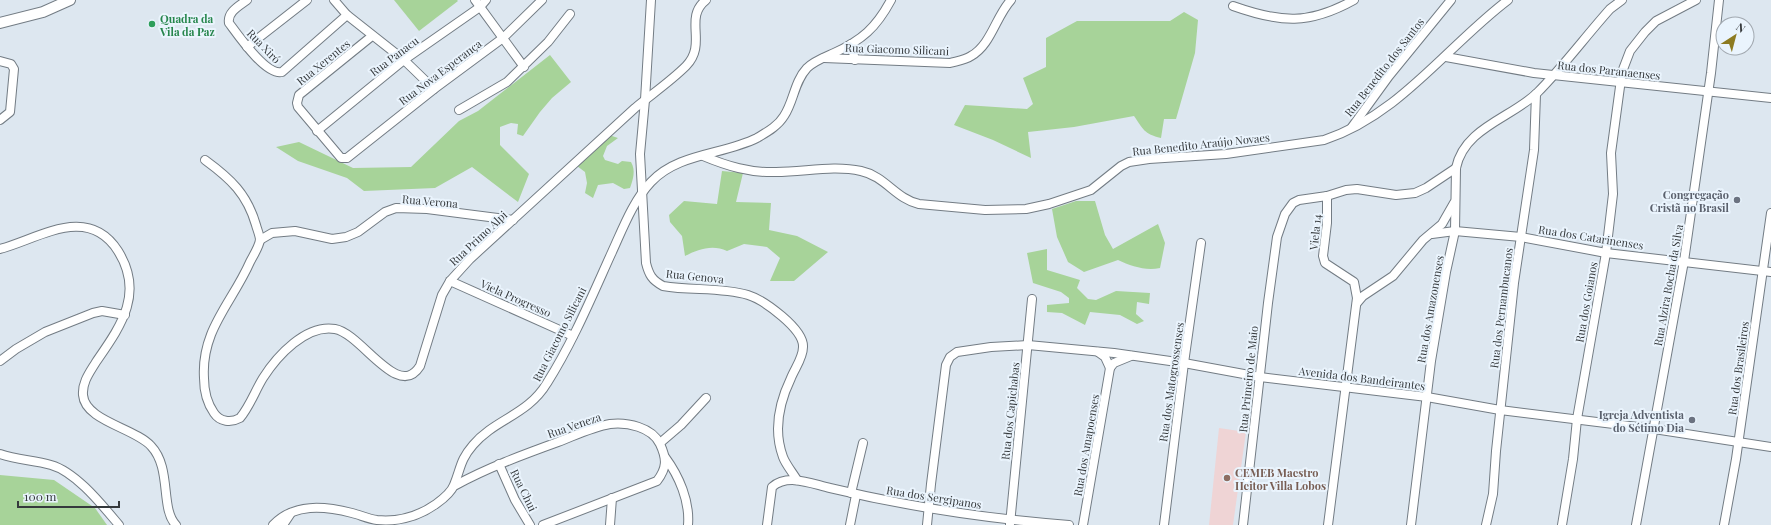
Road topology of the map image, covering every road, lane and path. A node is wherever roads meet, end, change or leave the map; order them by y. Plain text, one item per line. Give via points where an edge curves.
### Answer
1 (70, 0) edge
2 (247, 0) edge
3 (307, 0) edge
4 (334, 0) edge
5 (486, 0) edge
6 (542, 0) edge
7 (651, 0) edge
8 (706, 0) edge
9 (891, 0) edge
10 (1011, 0) edge
11 (1354, 0) edge
12 (1451, 0) edge
13 (1508, 0) edge
14 (1622, 0) edge
15 (1696, 0) edge
16 (1719, 0) edge
17 (478, 3) edge
18 (1234, 6) dead end
19 (570, 14) dead end
20 (347, 15) junction
21 (0, 23) edge
22 (372, 36) junction
23 (503, 38) junction
24 (851, 44) junction
25 (247, 47) junction
26 (1446, 57) junction
27 (823, 58) junction
28 (404, 60) junction
29 (855, 60) junction
30 (0, 61) edge
31 (524, 67) junction
32 (1553, 75) junction
33 (1620, 83) junction
34 (434, 89) junction
35 (1708, 90) junction
36 (1536, 94) junction
37 (1771, 98) edge
38 (645, 100) junction
39 (459, 110) dead end
40 (0, 120) edge
41 (1350, 129) junction
42 (317, 131) junction
43 (703, 156) junction
44 (348, 158) joint
45 (205, 160) dead end
46 (1456, 168) junction
47 (642, 193) junction
48 (1327, 196) junction
49 (1456, 200) junction
50 (1771, 213) edge
51 (513, 220) junction
52 (1455, 231) junction
53 (1432, 234) junction
54 (1521, 237) junction
55 (260, 240) junction
56 (1201, 243) dead end
57 (0, 249) edge
58 (1606, 253) junction
59 (1684, 262) junction
60 (1767, 272) edge
61 (450, 281) junction
62 (1032, 298) dead end
63 (1357, 303) junction
64 (125, 316) junction
65 (573, 336) junction
66 (1028, 345) junction
67 (1097, 351) junction
68 (1131, 355) junction
69 (0, 361) edge
70 (1184, 363) junction
71 (1110, 368) junction
72 (1260, 377) junction
73 (1346, 387) junction
74 (1427, 397) junction
75 (706, 398) dead end
76 (1500, 410) junction
77 (1577, 419) junction
78 (1654, 429) junction
79 (1738, 441) junction
80 (660, 443) junction
81 (863, 443) dead end
82 (1771, 447) edge
83 (0, 454) edge
84 (664, 456) junction
85 (500, 464) junction
86 (797, 480) junction
87 (454, 486) junction
88 (854, 494) junction
89 (612, 498) junction
90 (929, 509) junction
91 (291, 512) junction
92 (1010, 522) edge
93 (119, 525) edge
94 (176, 525) edge
95 (273, 525) edge
96 (283, 525) edge
97 (530, 525) edge
98 (543, 525) edge
99 (610, 525) edge
100 (688, 525) edge
101 (767, 525) edge
102 (850, 525) edge
103 (927, 525) edge
104 (1069, 525) edge
105 (1083, 525) edge
106 (1164, 525) edge
107 (1243, 525) edge
108 (1328, 525) edge
109 (1411, 525) edge
110 (1486, 525) edge
111 (1562, 525) edge
112 (1636, 525) edge
113 (1724, 525) edge

1 - 21 street via 43,12
2 - 25 street, Rua Xiró via 228,18
3 - 25 street
4 - 20 street
5 - 17 street, Rua Panacu
6 - 23 street, Rua Nova Esperança
7 - 38 street, Rua Genova
8 - 38 street, Rua Primo Alpi via 695,19 697,50 693,58
9 - 24 street via 873,28
10 - 29 street, Rua Giacomo Silicani via 983,45 967,58 950,63
11 - 18 street via 1318,16 1291,20 1254,13
12 - 41 street, Rua Benedito dos Santos
13 - 26 street, Rua Benedito Araújo Novaes
14 - 32 street via 1606,13
15 - 33 street, Rua dos Goianos via 1664,15 1645,32 1627,58
16 - 35 street, Rua Alzira Rocha da Silva
17 - 23 street
17 - 28 street, Rua Panacu
19 - 31 street
20 - 22 street
20 - 25 street, Rua Xiró via 282,72 270,70
22 - 28 street
22 - 42 street, Rua Xerentes via 299,95 296,103 298,108
23 - 31 street
23 - 34 street, Rua Nova Esperança
24 - 27 street
24 - 29 street
26 - 32 street, Rua dos Paranaenses
26 - 41 street, Rua Benedito Araújo Novaes via 1391,104
27 - 29 street, Rua Giacomo Silicani
27 - 43 street, Rua Giacomo Silicani via 808,66 803,72 788,109 779,122 764,134 746,143
28 - 34 street
28 - 42 street, Rua Panacu
30 - 40 street via 11,64 14,69 10,112
31 - 39 street via 507,82
32 - 33 street, Rua dos Paranaenses
32 - 36 street
33 - 35 street, Rua dos Paranaenses
33 - 58 street, Rua dos Goianos via 1611,153 1613,194
34 - 44 street, Rua Nova Esperança
35 - 37 street, Rua dos Paranaenses
35 - 59 street, Rua Alzira Rocha da Silva
36 - 46 street via 1471,139 1461,153
36 - 54 street, Rua dos Pernambucanos via 1534,150
38 - 47 street, Rua Genova via 640,154
38 - 51 street, Rua Primo Alpi
41 - 43 street, Rua Benedito Araújo Novaes via 1324,140 1226,154 1129,162 1084,193 1039,207 1013,211 913,203 879,177 862,171 833,168 775,173 744,170 723,165
42 - 44 street, Rua Xerentes via 338,157
43 - 47 street, Rua Giacomo Silicani via 686,160 670,168 653,180
45 - 55 street via 226,175 242,193 252,212
46 - 48 street via 1426,188 1406,195 1357,188
46 - 49 street, Rua dos Amazonenses
47 - 65 street, Rua Giacomo Silicani via 626,221
47 - 86 street, Rua Genova via 646,263 649,274 655,281 664,286 731,291 749,296 766,305 795,328 802,337 801,356 782,396 778,415 780,447
48 - 63 street, Viela 14 via 1323,256 1325,262 1354,282
48 - 72 street, Rua Primeiro de Maio via 1306,198 1293,203 1285,214 1277,237
49 - 52 street, Rua dos Amazonenses
49 - 53 street via 1446,218
50 - 60 street, Rua dos Brasileiros
51 - 55 street, Rua Verona via 396,208 385,212 358,232 346,237 332,239 295,231 272,233
51 - 61 street, Rua Primo Alpi
52 - 53 street, Rua dos Catarinenses
52 - 54 street, Rua dos Catarinenses
52 - 74 street, Rua dos Amazonenses via 1443,287
53 - 63 street via 1423,240 1393,276 1362,296
54 - 58 street, Rua dos Catarinenses
54 - 76 street, Rua dos Pernambucanos
55 - 61 street, Rua Primo Alpi via 248,268 213,328 205,350 204,385 209,406 218,417 229,422 235,421 245,412 275,362 292,345 306,335 322,329 336,329 347,334 389,371 400,377 409,378 416,374 438,304
56 - 70 street, Rua dos Matogrossenses
57 - 64 street via 69,227 81,226 93,230 115,246 124,260 129,289
58 - 59 street, Rua dos Catarinenses
58 - 77 street, Rua dos Goianos
59 - 60 street, Rua dos Catarinenses
59 - 78 street, Rua Alzira Rocha da Silva
60 - 79 street, Rua dos Brasileiros
61 - 65 street, Viela Progresso
62 - 66 street, Rua dos Capichabas
63 - 73 street, Viela 14
64 - 69 street via 102,311 93,313 45,332
64 - 94 street via 87,376 83,385 83,396 93,413 143,439 158,454 169,510
65 - 87 street, Rua Giacomo Silicani via 540,395 530,405 474,443 464,457
66 - 67 street, Avenida dos Bandeirantes
66 - 90 street, Avenida dos Bandeirantes via 966,350 950,356 944,372
66 - 92 street, Rua dos Capichabas
67 - 68 street, Avenida dos Bandeirantes
67 - 71 street
68 - 70 street, Avenida dos Bandeirantes
68 - 71 street via 1114,363
70 - 72 street, Avenida dos Bandeirantes
70 - 106 street, Rua dos Matogrossenses
71 - 105 street, Rua dos Amapoenses
72 - 73 street, Avenida dos Bandeirantes
72 - 107 street, Rua Primeiro de Maio
73 - 74 street, Avenida dos Bandeirantes
73 - 108 street, Viela 14
74 - 76 street, Avenida dos Bandeirantes
74 - 109 street, Rua dos Amazonenses
75 - 80 street
76 - 77 street, Avenida dos Bandeirantes
76 - 110 street, Rua dos Pernambucanos via 1493,494
77 - 78 street, Avenida dos Bandeirantes
77 - 111 street, Rua dos Goianos
78 - 79 street, Avenida dos Bandeirantes
78 - 112 street, Rua Alzira Rocha da Silva
79 - 82 street, Avenida dos Bandeirantes
79 - 113 street, Rua dos Brasileiros
80 - 84 street
80 - 85 street, Rua Veneza via 647,430 623,424 610,424
81 - 88 street
83 - 93 street via 51,464 62,469 73,477
84 - 89 street via 666,467 657,481
84 - 100 street via 676,471 687,506
85 - 87 street, Rua Veneza
85 - 97 street, Rua Chui via 515,500
86 - 88 street, Rua dos Sergipanos
86 - 101 street via 778,482 772,487
87 - 91 street, Rua Giacomo Silicani via 434,506 403,519 375,520 321,507
88 - 90 street, Rua dos Sergipanos
88 - 102 street
89 - 98 street
89 - 99 street
90 - 92 street, Rua dos Sergipanos
90 - 103 street
91 - 95 street, Rua Giacomo Silicani via 282,516
91 - 96 street
92 - 104 street, Rua dos Sergipanos

